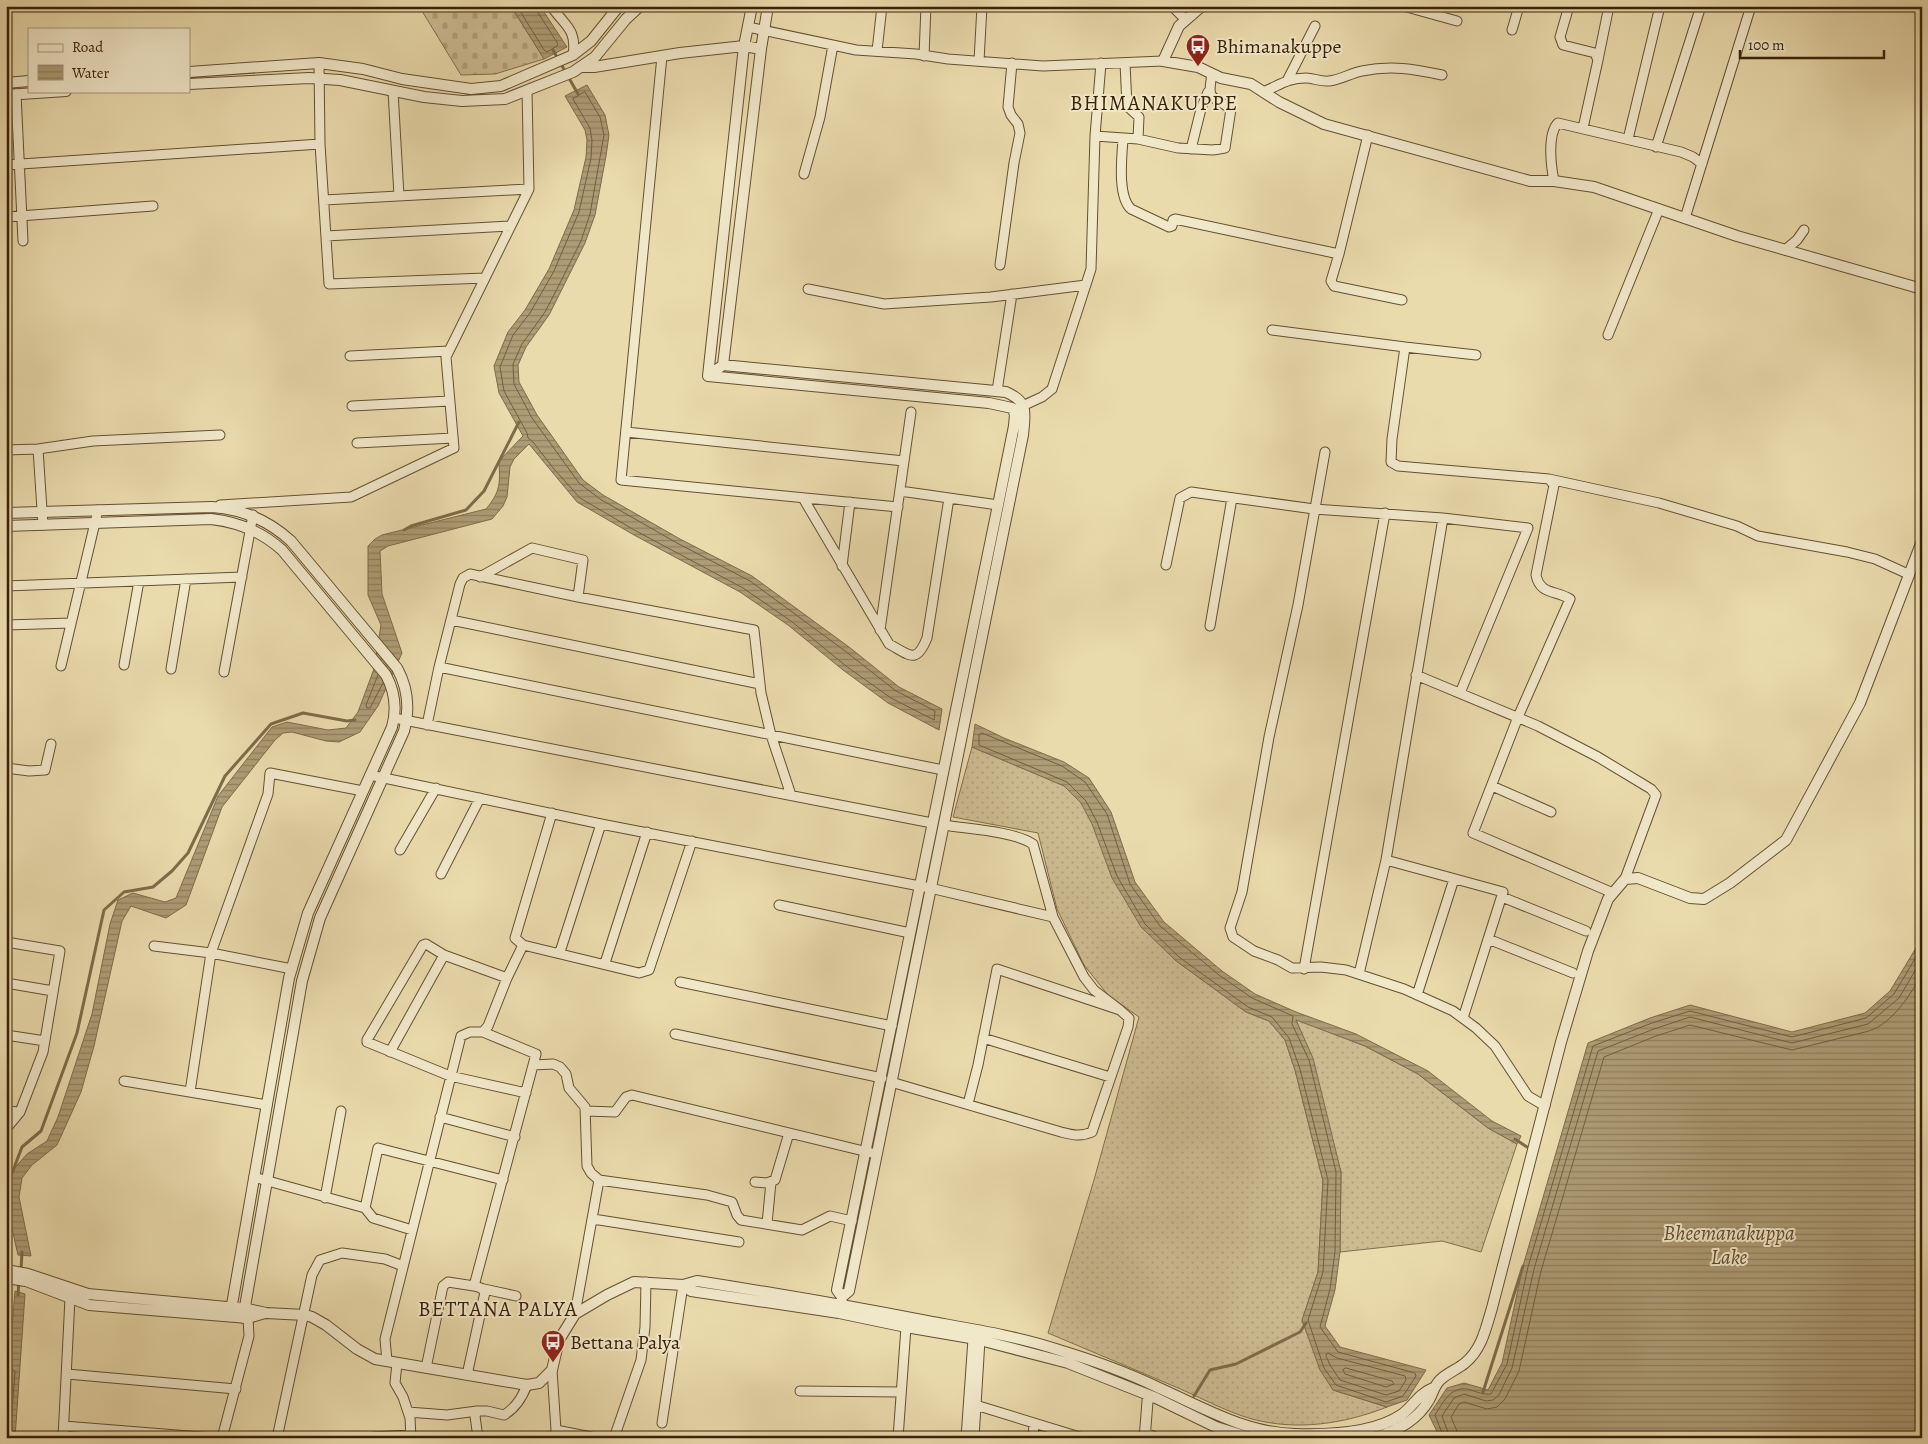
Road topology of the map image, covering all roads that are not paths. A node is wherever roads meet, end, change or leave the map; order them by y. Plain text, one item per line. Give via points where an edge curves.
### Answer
1 (551, 6) edge
2 (619, 6) edge
3 (640, 6) edge
4 (752, 6) edge
5 (768, 6) edge
6 (882, 6) edge
7 (926, 6) edge
8 (982, 6) edge
9 (1172, 6) edge
10 (1202, 6) edge
11 (1403, 6) edge
12 (1519, 6) edge
13 (1569, 6) edge
14 (1609, 6) edge
15 (1660, 6) edge
16 (1701, 6) edge
17 (1751, 6) edge
18 (1186, 20) junction
19 (1457, 21) dead end
20 (1315, 26) dead end
21 (748, 27) junction
22 (1512, 30) dead end
23 (764, 31) junction
24 (833, 45) junction
25 (744, 46) junction
26 (760, 49) junction
27 (877, 51) junction
28 (573, 55) junction
29 (662, 56) junction
30 (924, 56) junction
31 (1598, 60) junction
32 (979, 61) junction
33 (1163, 61) junction
34 (320, 63) junction
35 (1101, 63) junction
36 (1125, 63) junction
37 (1012, 64) junction
38 (580, 67) junction
39 (190, 72) edge
40 (1212, 74) junction
41 (1442, 75) dead end
42 (320, 78) junction
43 (1288, 79) junction
44 (28, 81) edge
45 (6, 83) edge
46 (190, 84) edge
47 (527, 90) junction
48 (393, 91) junction
49 (52, 92) edge
50 (1208, 92) junction
51 (1263, 92) junction
52 (11, 95) edge
53 (1583, 128) junction
54 (1368, 135) junction
55 (1095, 136) junction
56 (1122, 139) junction
57 (1138, 139) junction
58 (1628, 140) junction
59 (320, 144) junction
60 (1656, 147) junction
61 (1191, 149) junction
62 (19, 164) junction
63 (1702, 164) junction
64 (6, 165) edge
65 (804, 174) dead end
66 (1554, 181) junction
67 (529, 189) junction
68 (399, 196) junction
69 (324, 200) junction
70 (153, 206) dead end
71 (1659, 209) junction
72 (22, 216) junction
73 (6, 217) edge
74 (1685, 218) junction
75 (510, 226) junction
76 (1804, 230) dead end
77 (326, 236) junction
78 (23, 241) dead end
79 (1785, 250) junction
80 (1340, 254) junction
81 (1000, 265) dead end
82 (485, 278) junction
83 (1086, 285) junction
84 (808, 289) dead end
85 (1922, 289) edge
86 (1012, 294) junction
87 (1402, 300) dead end
88 (1272, 330) dead end
89 (1608, 335) dead end
90 (1405, 347) junction
91 (449, 351) junction
92 (1476, 355) dead end
93 (350, 356) dead end
94 (723, 365) junction
95 (708, 376) junction
96 (997, 391) junction
97 (450, 401) junction
98 (352, 406) dead end
99 (1024, 406) junction
100 (1013, 410) junction
101 (911, 412) dead end
102 (626, 432) junction
103 (220, 435) dead end
104 (453, 438) junction
105 (357, 443) dead end
106 (38, 449) junction
107 (6, 450) edge
108 (1326, 452) dead end
109 (904, 461) junction
110 (1549, 479) junction
111 (900, 491) junction
112 (804, 498) junction
113 (949, 498) junction
114 (1232, 498) junction
115 (850, 502) junction
116 (998, 505) junction
117 (200, 506) junction
118 (898, 507) junction
119 (1314, 509) junction
120 (98, 510) junction
121 (42, 512) junction
122 (6, 513) edge
123 (1385, 513) junction
124 (253, 516) junction
125 (1443, 518) junction
126 (94, 523) junction
127 (42, 525) junction
128 (6, 526) edge
129 (250, 528) junction
130 (1922, 541) edge
131 (1166, 565) dead end
132 (842, 567) junction
133 (1908, 574) junction
134 (480, 576) junction
135 (242, 577) junction
136 (186, 579) junction
137 (139, 581) junction
138 (80, 583) junction
139 (6, 586) edge
140 (578, 597) junction
141 (451, 620) junction
142 (71, 623) junction
143 (6, 624) edge
144 (1210, 626) dead end
145 (880, 630) junction
146 (124, 665) dead end
147 (61, 666) dead end
148 (439, 667) junction
149 (170, 669) dead end
150 (224, 672) dead end
151 (1416, 675) junction
152 (760, 684) junction
153 (1460, 693) junction
154 (394, 718) junction
155 (1518, 718) junction
156 (407, 720) junction
157 (427, 725) junction
158 (771, 735) junction
159 (51, 744) dead end
160 (6, 768) edge
161 (943, 770) junction
162 (370, 775) junction
163 (383, 778) junction
164 (1492, 786) junction
165 (436, 788) junction
166 (363, 791) junction
167 (791, 796) junction
168 (480, 798) junction
169 (1551, 812) dead end
170 (552, 813) junction
171 (932, 823) junction
172 (601, 824) junction
173 (944, 825) junction
174 (647, 832) junction
175 (692, 841) junction
176 (400, 850) dead end
177 (1386, 860) junction
178 (441, 874) dead end
179 (1454, 879) junction
180 (1625, 879) junction
181 (925, 887) junction
182 (1613, 893) junction
183 (1502, 897) junction
184 (779, 905) dead end
185 (1053, 917) junction
186 (1586, 931) dead end
187 (910, 933) junction
188 (1488, 939) junction
189 (6, 942) edge
190 (523, 945) junction
191 (154, 946) dead end
192 (560, 952) junction
193 (211, 953) junction
194 (444, 955) junction
195 (605, 964) junction
196 (1304, 968) junction
197 (292, 969) junction
198 (1573, 972) dead end
199 (1359, 974) junction
200 (507, 978) junction
201 (680, 982) dead end
202 (6, 983) edge
203 (53, 991) junction
204 (1417, 995) junction
205 (1120, 1010) junction
206 (1463, 1018) junction
207 (892, 1026) junction
208 (483, 1032) junction
209 (675, 1034) dead end
210 (6, 1035) edge
211 (983, 1038) junction
212 (44, 1041) junction
213 (390, 1052) junction
214 (533, 1065) junction
215 (450, 1076) junction
216 (1110, 1077) junction
217 (886, 1080) junction
218 (124, 1081) dead end
219 (190, 1092) junction
220 (526, 1093) junction
221 (968, 1104) junction
222 (267, 1105) junction
223 (1545, 1106) junction
224 (6, 1111) edge
225 (341, 1111) dead end
226 (586, 1111) junction
227 (20, 1112) junction
228 (440, 1117) junction
229 (6, 1129) edge
230 (789, 1133) junction
231 (515, 1137) junction
232 (871, 1153) junction
233 (429, 1160) junction
234 (254, 1177) junction
235 (503, 1180) junction
236 (599, 1180) junction
237 (267, 1181) junction
238 (755, 1182) dead end
239 (771, 1182) junction
240 (325, 1198) junction
241 (364, 1208) junction
242 (593, 1219) junction
243 (852, 1221) junction
244 (767, 1224) junction
245 (412, 1230) junction
246 (739, 1242) dead end
247 (402, 1266) junction
248 (10, 1275) edge
249 (27, 1278) junction
250 (646, 1282) junction
251 (683, 1285) junction
252 (474, 1286) junction
253 (484, 1289) junction
254 (516, 1296) dead end
255 (70, 1298) junction
256 (86, 1299) junction
257 (840, 1305) junction
258 (231, 1312) junction
259 (305, 1314) junction
260 (575, 1314) junction
261 (245, 1315) junction
262 (906, 1327) junction
263 (977, 1340) junction
264 (392, 1362) junction
265 (426, 1368) junction
266 (552, 1370) junction
267 (66, 1374) junction
268 (467, 1374) junction
269 (527, 1384) junction
270 (1433, 1388) junction
271 (236, 1389) junction
272 (800, 1391) dead end
273 (901, 1392) junction
274 (1148, 1395) junction
275 (972, 1404) junction
276 (477, 1411) junction
277 (408, 1412) junction
278 (662, 1423) dead end
279 (1034, 1423) junction
280 (64, 1426) junction
281 (555, 1434) edge
282 (411, 1436) edge
283 (373, 1437) edge
284 (63, 1438) edge
285 (214, 1438) edge
286 (222, 1438) edge
287 (277, 1438) edge
288 (478, 1438) edge
289 (596, 1438) edge
290 (614, 1438) edge
291 (898, 1438) edge
292 (966, 1438) edge
293 (974, 1438) edge
294 (1033, 1438) edge
295 (1083, 1438) edge
296 (1156, 1438) edge
297 (1251, 1438) edge
298 (1372, 1438) edge

1 - 28 street via 572,31 575,41
2 - 28 street via 591,41
3 - 38 street via 594,57
4 - 21 street
5 - 23 street
6 - 27 street
7 - 30 street
8 - 32 street
9 - 18 street
10 - 18 street
11 - 19 street
12 - 22 street
13 - 31 street via 1560,37 1562,45 1595,53
14 - 31 street
15 - 58 street
16 - 60 street
17 - 63 street
18 - 33 street via 1179,26
20 - 43 street
21 - 23 street
21 - 25 street
23 - 24 street
23 - 26 street
24 - 27 street
24 - 65 street via 820,117
25 - 26 street
25 - 29 street
25 - 95 street
26 - 94 street
27 - 30 street
28 - 34 street via 501,86 471,89
28 - 38 street
29 - 38 street
29 - 102 street
30 - 32 street
31 - 53 street
32 - 37 street
33 - 36 street
33 - 40 street via 1198,67
34 - 39 street
34 - 42 street
35 - 36 street
35 - 37 street
35 - 55 street
36 - 57 street via 1127,106 1139,117
37 - 81 street via 1008,106 1020,134
38 - 47 street
40 - 50 street
40 - 51 street via 1250,84
41 - 43 street via 1409,68 1383,68 1328,81
42 - 46 street
42 - 48 street
42 - 59 street
43 - 51 street
44 - 45 street
47 - 48 street via 505,99 462,101
47 - 67 street
48 - 68 street
49 - 52 street
50 - 61 street
50 - 61 street via 1231,109 1226,147
51 - 54 street via 1324,124
52 - 62 street
53 - 58 street
53 - 66 street via 1558,123 1554,128 1551,165
54 - 66 street via 1530,181
54 - 80 street
55 - 56 street
55 - 83 street via 1091,269
56 - 57 street
56 - 80 street via 1122,183 1128,205 1168,228 1175,218
57 - 61 street
58 - 60 street
59 - 62 street
59 - 69 street
60 - 63 street via 1681,152
62 - 64 street
62 - 72 street
63 - 74 street
66 - 71 street via 1594,187
67 - 68 street
67 - 75 street
68 - 69 street
69 - 77 street
70 - 72 street
71 - 74 street
71 - 89 street
72 - 73 street
72 - 78 street
74 - 79 street
75 - 77 street
75 - 82 street
76 - 79 street
77 - 82 street via 329,284
79 - 85 street
80 - 87 street via 1332,284
82 - 91 street
83 - 86 street
83 - 99 street via 1052,389
84 - 86 street via 884,304
86 - 96 street
88 - 90 street
90 - 92 street
90 - 110 street via 1391,462 1398,466
91 - 93 street
91 - 97 street via 446,357
94 - 95 street
94 - 96 street
95 - 100 street via 989,403
96 - 99 street via 1017,397
97 - 98 street
97 - 104 street
99 - 100 street
99 - 173 street via 1023,435
100 - 116 street via 1014,426
101 - 109 street
102 - 109 street
102 - 112 street via 621,480
103 - 106 street via 93,441
104 - 105 street
104 - 117 street via 454,448 351,497
106 - 107 street
106 - 121 street
108 - 119 street
109 - 111 street
110 - 133 street via 1659,503 1758,536 1865,556
110 - 155 street via 1554,485 1536,575 1546,591 1570,599
111 - 113 street
111 - 118 street
112 - 115 street
112 - 132 street
113 - 116 street
113 - 145 street via 927,638 921,652 909,655 889,644
114 - 119 street
114 - 131 street via 1191,492 1180,498
114 - 144 street
115 - 118 street
115 - 132 street
116 - 161 street
117 - 120 street
117 - 124 street via 234,509
118 - 145 street
119 - 123 street
119 - 196 street via 1298,605 1268,737 1242,892 1230,928 1233,937 1254,951 1292,968
120 - 121 street
120 - 126 street
121 - 122 street
121 - 127 street
123 - 125 street
123 - 196 street
124 - 129 street
124 - 156 street via 275,527 291,542 401,674 408,697
125 - 151 street
125 - 153 street via 1528,528
126 - 127 street
126 - 129 street via 211,519
126 - 138 street
127 - 128 street
129 - 135 street
129 - 154 street via 282,550 386,675 395,699
130 - 133 street
132 - 145 street
133 - 180 street via 1860,704 1786,840 1704,899 1690,898 1638,878
134 - 140 street
134 - 140 street via 532,548 583,560
134 - 141 street via 470,574 463,578
135 - 136 street
135 - 150 street
136 - 137 street
136 - 149 street
137 - 138 street
137 - 146 street
138 - 139 street
138 - 142 street
140 - 152 street via 754,630
141 - 148 street
141 - 152 street
142 - 143 street
142 - 147 street
148 - 157 street
148 - 158 street
151 - 153 street
151 - 177 street
152 - 158 street
153 - 155 street
154 - 156 street
154 - 162 street
155 - 164 street
155 - 180 street via 1598,757 1656,795
156 - 157 street
156 - 163 street
157 - 167 street
158 - 161 street
158 - 167 street
159 - 160 street via 45,770
161 - 171 street
162 - 163 street
162 - 166 street
163 - 165 street
163 - 237 street via 320,918 302,981
164 - 169 street
164 - 182 street via 1473,833
165 - 168 street
165 - 176 street
166 - 193 street via 270,772 268,794
166 - 197 street via 308,913
167 - 171 street
168 - 170 street
168 - 178 street
170 - 172 street
170 - 190 street via 515,938
171 - 181 street
172 - 174 street
172 - 192 street
173 - 181 street
173 - 185 street via 1006,834 1033,844
174 - 175 street
174 - 195 street
175 - 181 street
175 - 195 street via 649,970 639,973
177 - 179 street
177 - 199 street
179 - 183 street via 1503,892
179 - 204 street
180 - 182 street
181 - 185 street
181 - 187 street
181 - 217 street
182 - 223 street via 1588,951
183 - 186 street
183 - 188 street
184 - 187 street
185 - 205 street via 1089,984
187 - 207 street
188 - 198 street
188 - 206 street
189 - 203 street via 60,951
190 - 192 street
190 - 200 street
191 - 193 street
192 - 195 street
193 - 197 street
193 - 219 street
194 - 200 street
194 - 213 street
194 - 213 street via 423,945 367,1040 369,1044
196 - 199 street via 1338,968
197 - 222 street
199 - 204 street
200 - 208 street
201 - 207 street
202 - 203 street
203 - 212 street
204 - 206 street
205 - 211 street via 997,969
205 - 216 street via 1129,1018 1128,1027
206 - 223 street via 1495,1046 1528,1096
207 - 217 street
208 - 214 street via 536,1054
208 - 215 street via 461,1036
209 - 217 street
210 - 212 street
211 - 216 street
211 - 221 street
212 - 227 street via 43,1052
213 - 215 street
214 - 220 street
214 - 226 street via 560,1066 566,1074 568,1086
215 - 220 street
215 - 228 street
216 - 221 street via 1092,1132 1084,1135 1061,1132
217 - 221 street
217 - 232 street
218 - 219 street
219 - 222 street
220 - 231 street
222 - 234 street
223 - 270 street via 1480,1345 1473,1356
224 - 227 street
225 - 240 street
226 - 230 street via 615,1112 626,1097 632,1095
226 - 236 street via 587,1166
227 - 229 street
228 - 231 street
228 - 233 street
230 - 232 street
230 - 239 street via 777,1175
231 - 235 street
232 - 243 street
232 - 257 street via 849,1291
233 - 235 street
233 - 241 street via 378,1148
233 - 245 street
234 - 237 street
234 - 258 street
235 - 252 street
236 - 242 street
236 - 244 street via 707,1195 732,1202 741,1220
237 - 240 street
237 - 261 street
238 - 239 street
239 - 244 street
240 - 241 street
241 - 245 street via 373,1218
242 - 246 street
242 - 260 street
243 - 244 street via 830,1216 802,1230
243 - 257 street via 837,1290
245 - 247 street
247 - 259 street via 385,1259 342,1254 320,1260 312,1275
247 - 264 street via 385,1339
248 - 249 street
249 - 255 street
249 - 256 street
250 - 251 street
250 - 260 street via 624,1286
250 - 290 street via 641,1360
251 - 257 street via 698,1281
251 - 278 street
252 - 253 street
252 - 265 street via 448,1282 443,1286
253 - 254 street
253 - 268 street
255 - 256 street
255 - 267 street
256 - 258 street
257 - 262 street
257 - 270 street via 986,1332 1057,1349 1267,1432 1326,1434 1377,1426 1402,1414 1423,1393
258 - 261 street
259 - 261 street
259 - 264 street via 375,1359
259 - 287 street
260 - 266 street via 559,1340
261 - 271 street via 249,1336
262 - 263 street
262 - 273 street
263 - 274 street via 1068,1362
263 - 275 street
264 - 265 street
264 - 277 street via 395,1383
265 - 268 street
266 - 269 street via 539,1383
266 - 281 street
267 - 271 street
267 - 280 street
268 - 269 street
269 - 276 street via 513,1410 504,1415
270 - 298 street via 1424,1407 1410,1420 1394,1432
271 - 286 street
272 - 273 street
273 - 291 street
274 - 296 street via 1145,1433
274 - 297 street via 1216,1427
275 - 279 street
275 - 292 street
275 - 293 street
276 - 277 street via 447,1415
276 - 288 street
277 - 282 street
279 - 294 street
279 - 295 street
280 - 284 street
280 - 285 street
281 - 289 street
282 - 283 street

